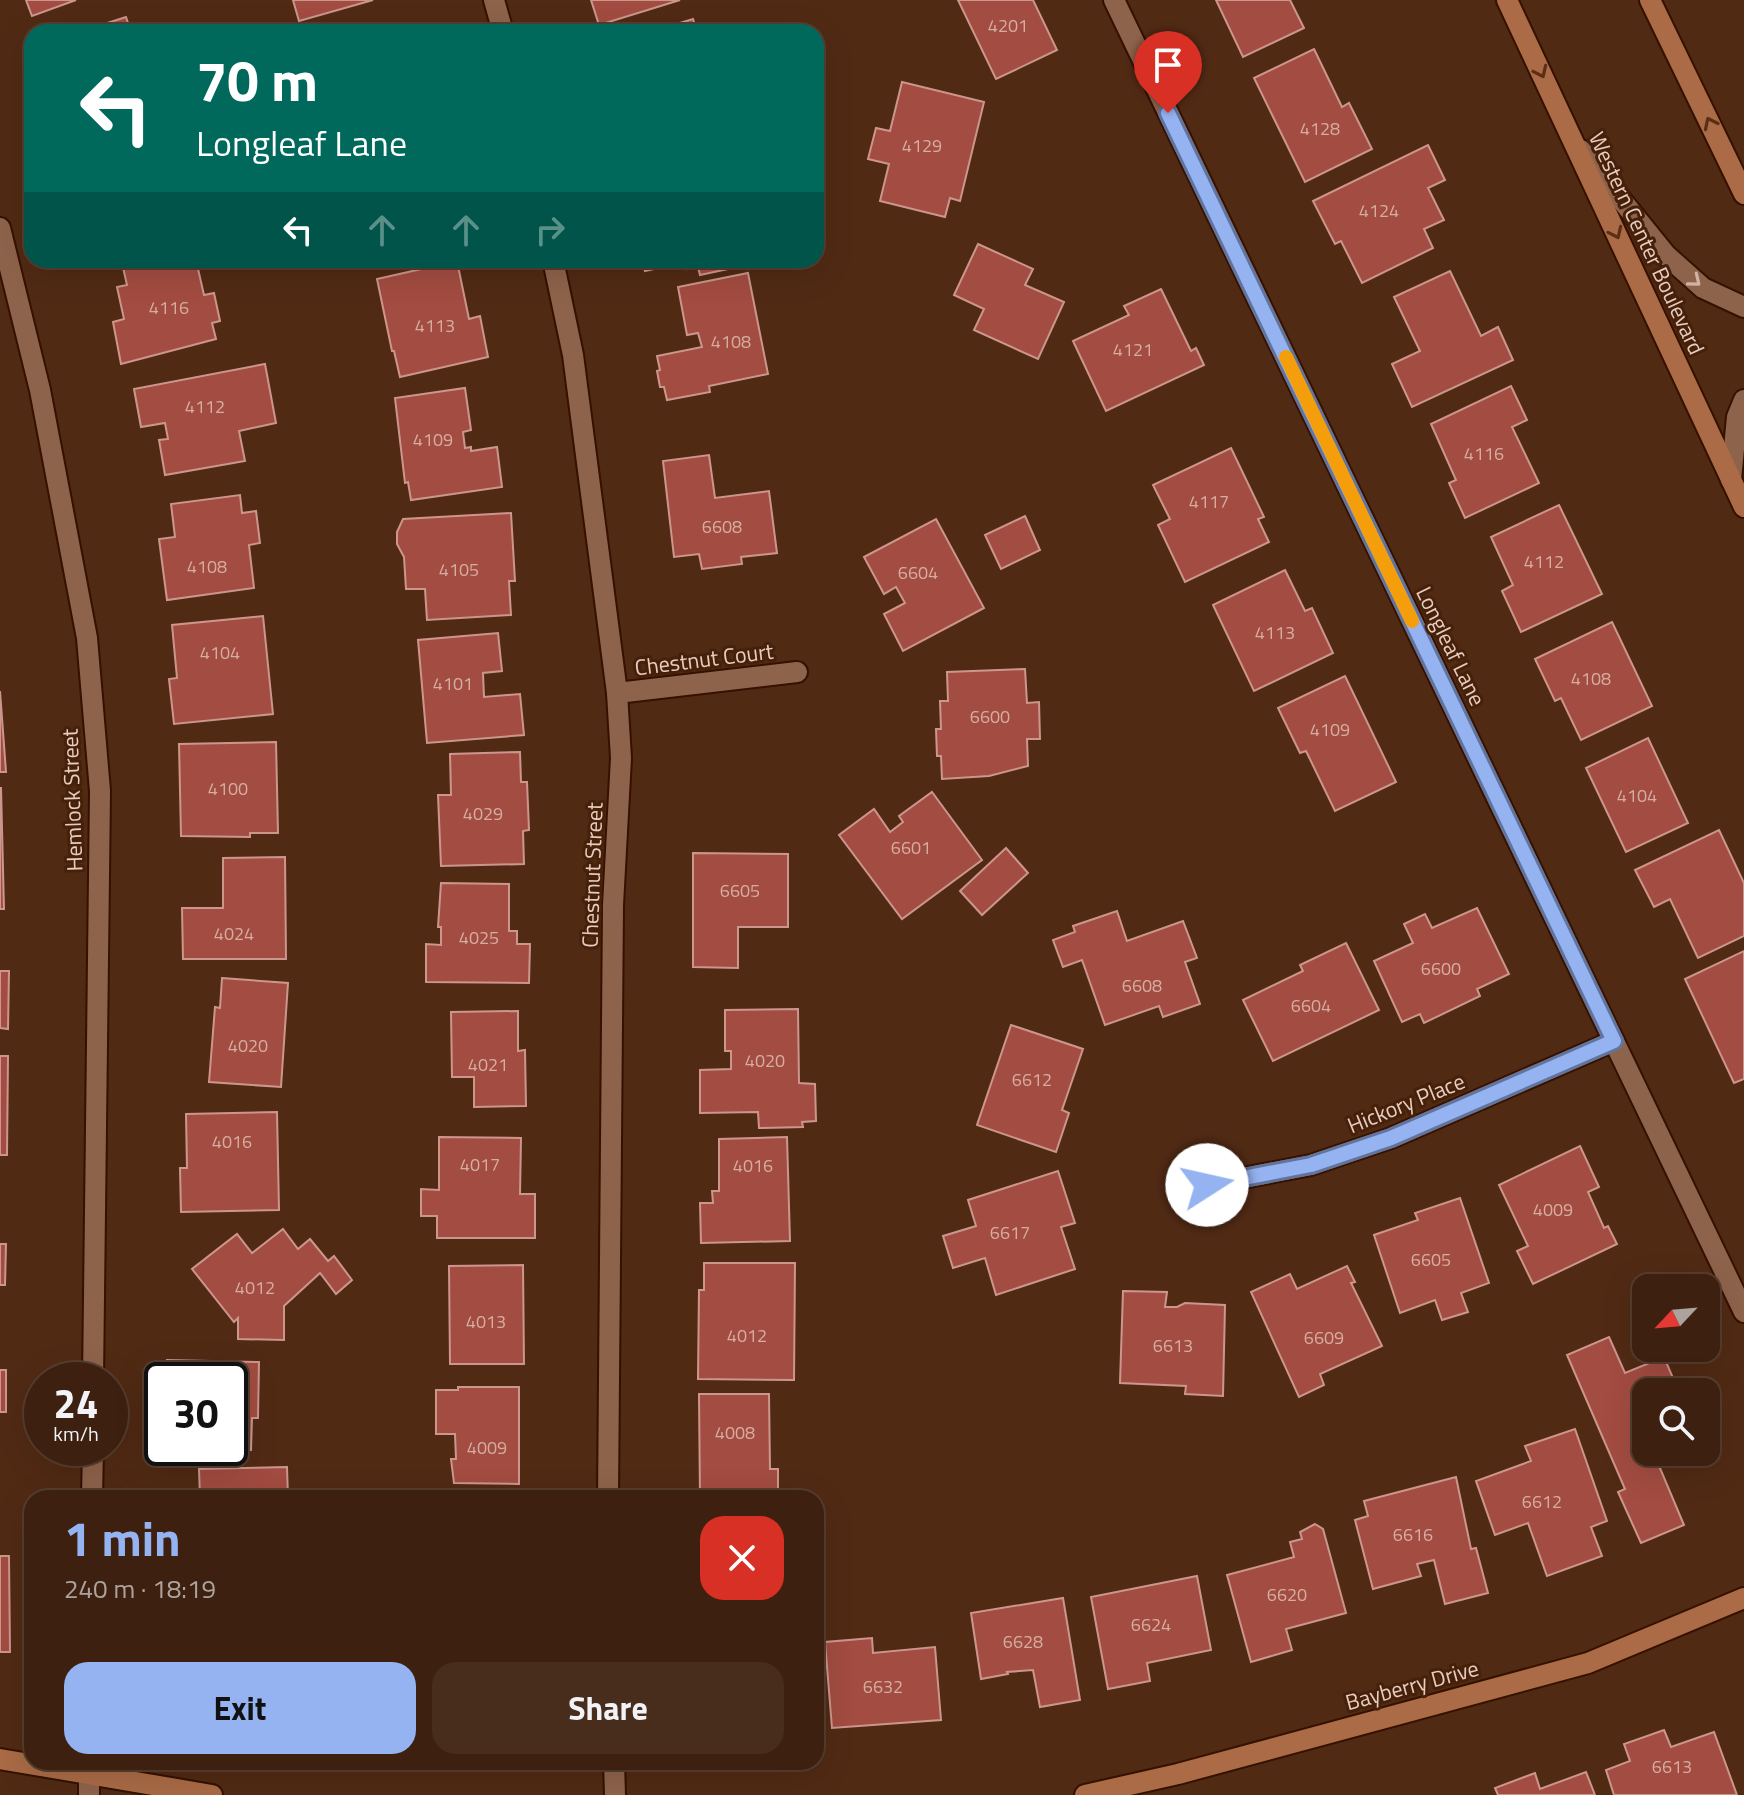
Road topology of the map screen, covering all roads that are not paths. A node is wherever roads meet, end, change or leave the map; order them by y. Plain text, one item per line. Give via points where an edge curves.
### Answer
1 (494, 0) edge
2 (1114, 0) edge
3 (1507, 0) edge
4 (1650, 0) edge
5 (501, 24) edge
6 (1571, 137) junction
7 (1744, 194) edge
8 (0, 228) edge
9 (555, 268) edge
10 (1744, 307) edge
11 (1744, 400) edge
12 (1731, 480) junction
13 (1744, 507) edge
14 (797, 672) dead end
15 (617, 693) junction
16 (1614, 1041) junction
17 (1207, 1185) dead end
18 (1744, 1312) edge
19 (93, 1362) edge
20 (93, 1466) edge
21 (92, 1490) edge
22 (608, 1490) edge
23 (1744, 1598) edge
24 (0, 1759) edge
25 (24, 1764) edge
26 (54, 1770) edge
27 (614, 1770) edge
28 (89, 1777) edge
29 (212, 1795) edge
30 (615, 1795) edge
31 (1085, 1795) edge

1 - 5 street
2 - 16 street, Longleaf Lane
3 -> 6 street, Western Center Boulevard
7 -> 4 street
6 -> 10 street via 1666,255 1703,288
6 -> 12 street, Western Center Boulevard
8 - 19 street, Hemlock Street via 40,390 87,638 100,791
9 - 15 street, Chestnut Street via 573,355
11 - 12 street via 1737,417
12 - 13 street, Western Center Boulevard
14 - 15 street, Chestnut Court
15 - 22 street, Chestnut Street via 621,758 613,905
16 - 17 street, Hickory Place via 1391,1138 1311,1165
16 - 18 street, Longleaf Lane
20 - 21 street
23 - 31 street, Bayberry Drive via 1588,1663
24 - 25 street
26 - 28 street
27 - 30 street
28 - 29 street

